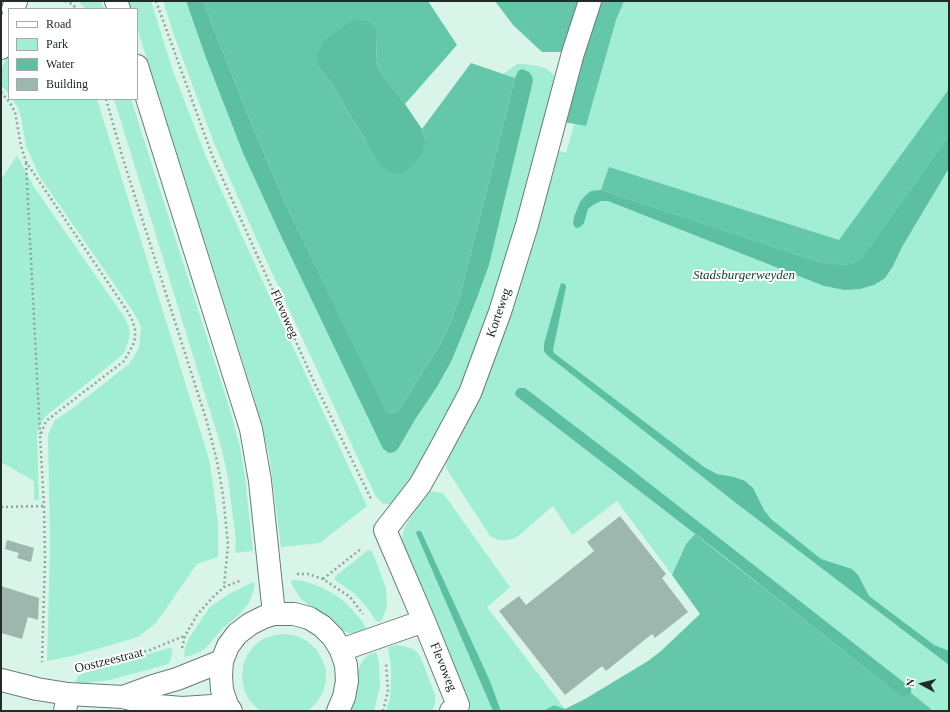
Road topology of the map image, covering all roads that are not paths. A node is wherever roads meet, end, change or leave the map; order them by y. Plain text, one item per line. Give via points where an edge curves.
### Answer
1 (590, 1) edge
2 (8, 26) edge
3 (1, 48) edge
4 (138, 69) edge
5 (386, 530) joint
6 (274, 614) junction
7 (424, 621) junction
8 (341, 650) junction
9 (222, 661) junction
10 (1, 680) edge
11 (123, 697) junction
12 (66, 702) edge
13 (229, 708) edge
14 (338, 711) edge
15 (451, 711) edge

1 - 5 street, Korteweg via 573,54 527,225 500,312 470,393 420,484
2 - 3 street
4 - 6 street via 251,429 260,481
5 - 7 street, Flevoweg
6 - 8 street via 294,614 309,618 333,637
6 - 9 street via 250,624 237,634 228,646
7 - 8 street
7 - 15 street, Flevoweg via 458,705
8 - 14 street via 346,665 347,681
9 - 11 street, Oostzeestraat
9 - 13 street via 222,690
10 - 12 street, Oostzeestraat via 37,689
11 - 12 street, Oostzeestraat
11 - 13 street, Oostzeestraat via 158,706

